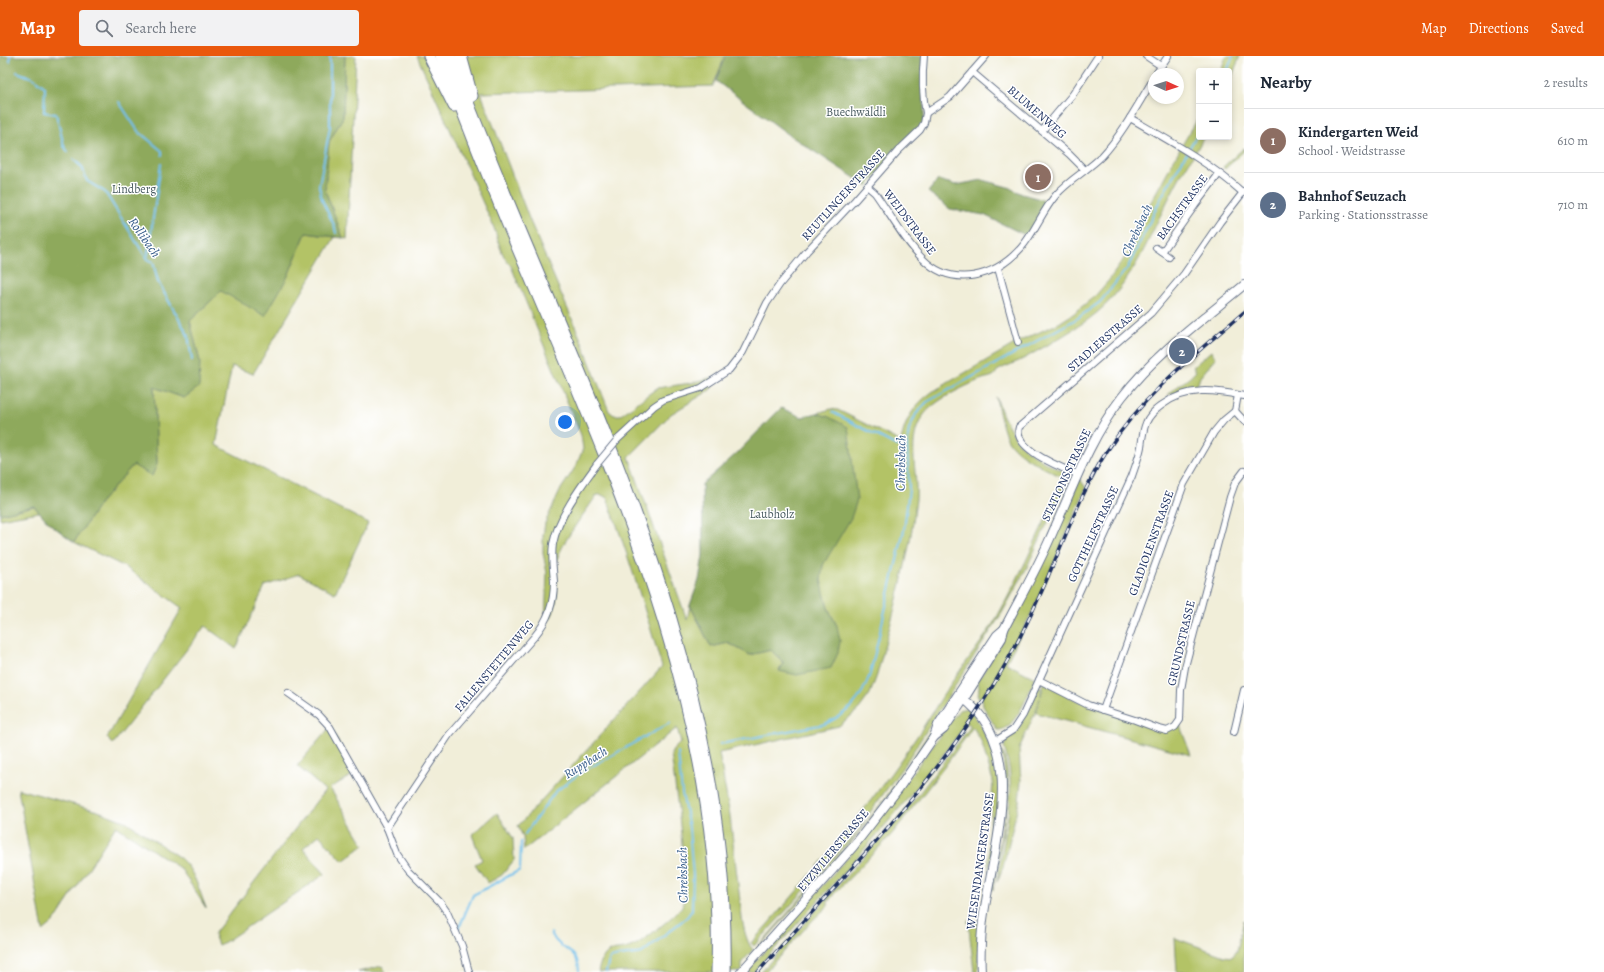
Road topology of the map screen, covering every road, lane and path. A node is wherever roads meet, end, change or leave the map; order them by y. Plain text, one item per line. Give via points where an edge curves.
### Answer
1 (429, 56) edge
2 (441, 56) edge
3 (450, 56) edge
4 (461, 56) edge
5 (924, 56) edge
6 (986, 56) edge
7 (1098, 56) edge
8 (1146, 56) edge
9 (1168, 56) edge
10 (1161, 66) joint
11 (972, 72) junction
12 (1148, 88) edge
13 (926, 113) junction
14 (1130, 118) junction
15 (1042, 131) junction
16 (471, 135) junction
17 (485, 147) junction
18 (1085, 170) junction
19 (1219, 174) junction
20 (867, 186) junction
21 (1243, 191) edge
22 (1156, 248) dead end
23 (1162, 252) junction
24 (1168, 257) dead end
25 (998, 268) junction
26 (1244, 285) edge
27 (1018, 342) dead end
28 (734, 365) joint
29 (1241, 395) edge
30 (1235, 411) junction
31 (1244, 421) edge
32 (1244, 470) edge
33 (1077, 474) junction
34 (1004, 629) joint
35 (1039, 680) junction
36 (1244, 690) edge
37 (288, 693) dead end
38 (961, 697) junction
39 (1103, 710) junction
40 (1234, 732) dead end
41 (994, 742) junction
42 (387, 828) junction
43 (741, 971) edge
44 (469, 972) edge
45 (717, 972) edge
46 (725, 972) edge
47 (981, 972) edge

1 - 16 highway
2 - 16 highway
3 - 17 highway
4 - 17 highway
5 - 13 street via 922,96
6 - 11 street
7 - 15 street via 1073,94
8 - 10 street
9 - 10 street
11 - 13 street via 950,97
11 - 15 street, BLUMENWEG
12 - 14 street, WEIDSTRASSE
13 - 20 street, REUTLINGERSTRASSE via 920,130
14 - 18 street, WEIDSTRASSE via 1109,147
14 - 19 street
15 - 18 street, BLUMENWEG
16 - 45 highway via 611,472 644,563 673,655 692,730 707,813 715,893
17 - 46 highway via 617,464 675,631 700,729 714,804 724,895
18 - 25 street, WEIDSTRASSE via 1058,193 1024,244
19 - 21 street
19 - 23 street, BACHSTRASSE
20 - 25 street, WEIDSTRASSE via 875,193 916,251 931,266 948,274 963,276 983,274
20 - 28 street, REUTLINGERSTRASSE via 780,284
21 - 33 street, STADLERSTRASSE via 1184,274 1151,313 1019,427 1020,439 1029,448 1052,463
22 - 23 street, BACHSTRASSE
23 - 24 street, BACHSTRASSE
25 - 27 street
26 - 33 main road, STATIONSSTRASSE via 1165,351 1134,383 1113,409
28 - 42 street, FALLENSTETTENWEG, bridge via 701,388 659,403 617,440 597,464 570,505 556,535 552,553 552,604 545,622 442,744
29 - 30 street
29 - 35 street, GOTTHELFSTRASSE via 1210,390 1187,392 1167,401 1150,416 1144,427 1132,476
30 - 31 street
30 - 39 street, GLADIOLENSTRASSE via 1214,432 1184,484
32 - 39 street, GRUNDSTRASSE via 1232,489 1209,576 1184,674 1178,725 1170,730 1162,730
33 - 34 main road, STATIONSSTRASSE via 1049,542
34 - 38 main road, ETZWILERSTRASSE via 997,635
35 - 39 street, GRUNDSTRASSE via 1078,701
35 - 41 street, GOTTHELFSTRASSE via 1019,723 1008,734
36 - 40 street
37 - 42 street via 320,715 330,727
38 - 41 main road, WIESENDANGERSTRASSE via 983,720
38 - 43 main road, ETZWILERSTRASSE via 938,725 934,737 899,788 853,847
41 - 47 main road, WIESENDANGERSTRASSE via 1001,768 1003,794 983,920
42 - 44 street via 397,854 408,870 447,912 462,946

